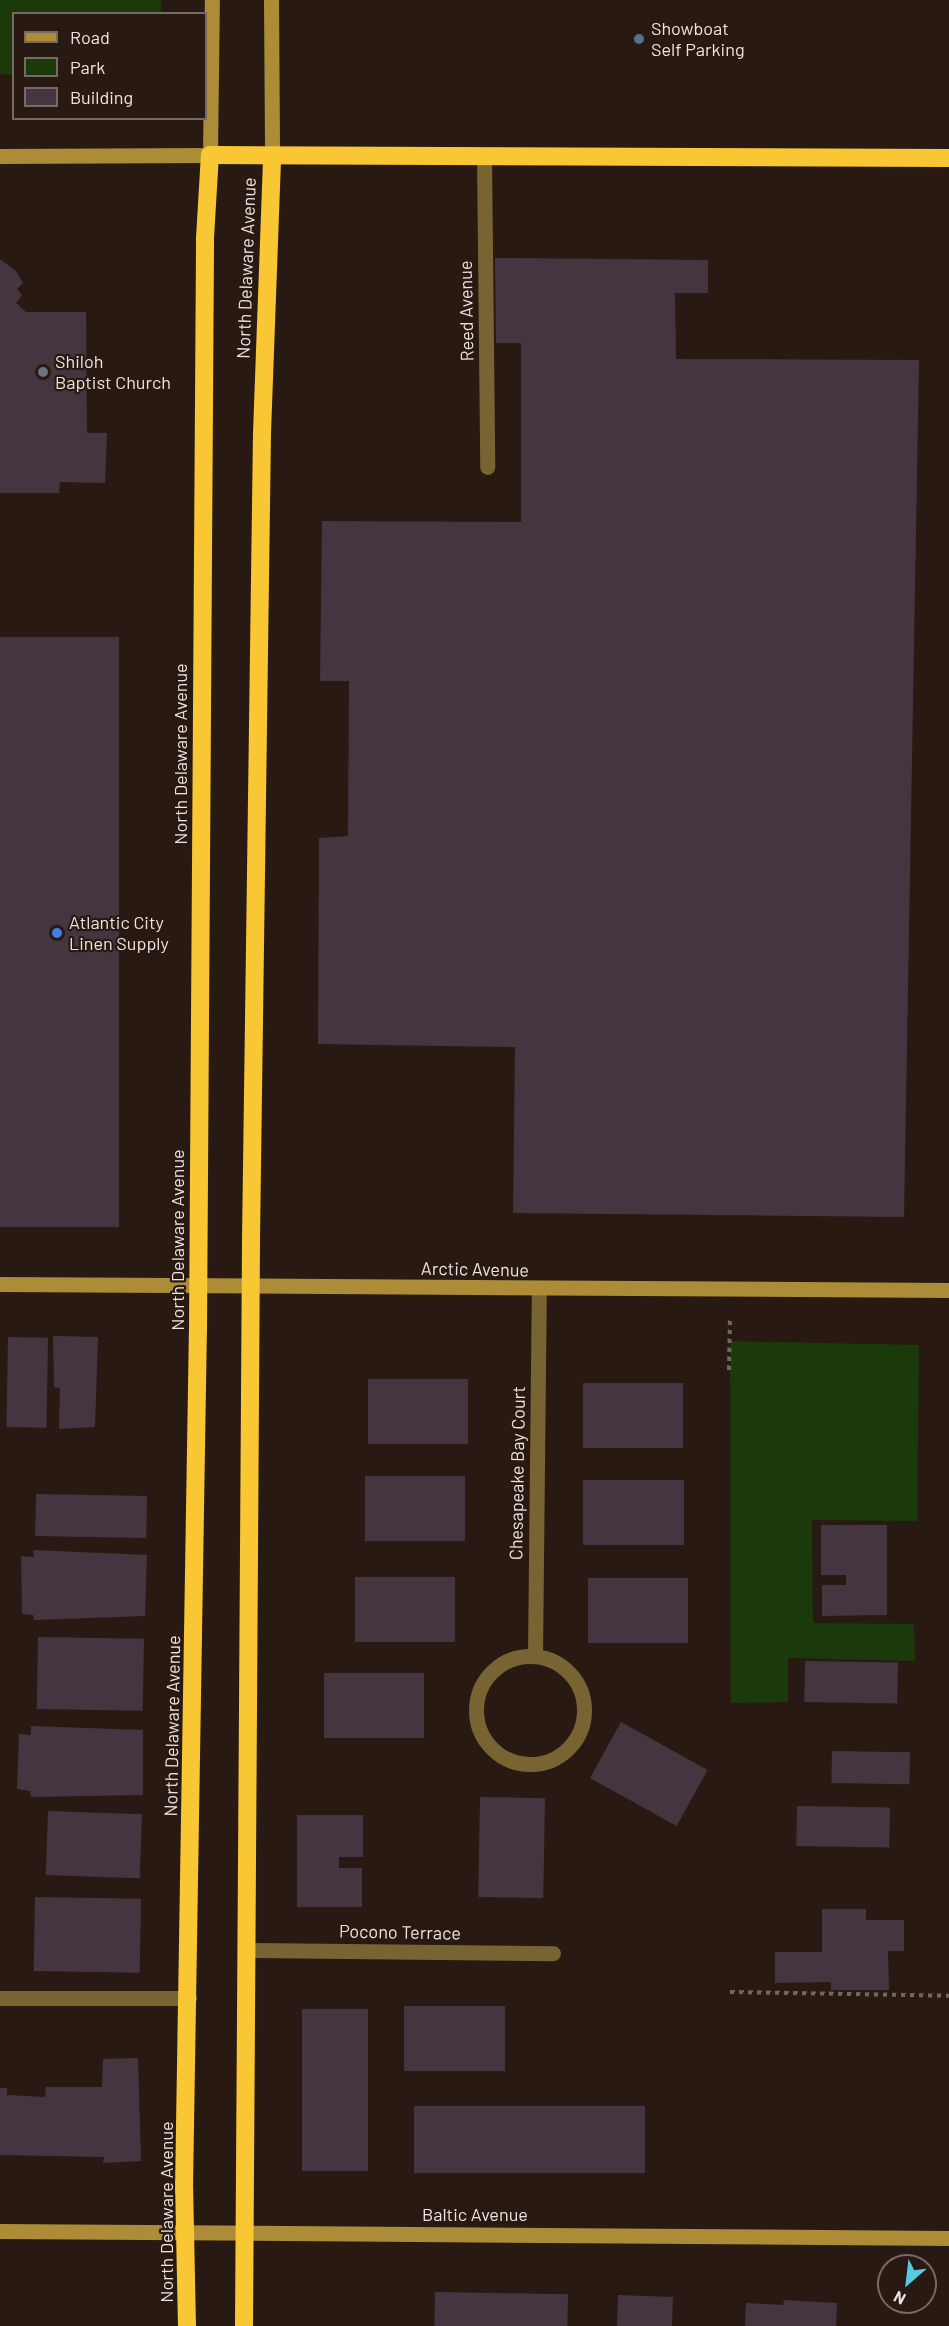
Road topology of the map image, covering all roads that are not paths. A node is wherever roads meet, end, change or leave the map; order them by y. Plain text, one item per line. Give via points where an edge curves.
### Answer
1 (212, 0) edge
2 (271, 0) edge
3 (210, 155) junction
4 (484, 155) junction
5 (0, 156) edge
6 (272, 156) junction
7 (949, 158) edge
8 (487, 467) dead end
9 (0, 1284) edge
10 (198, 1284) junction
11 (251, 1286) junction
12 (539, 1290) junction
13 (949, 1290) edge
14 (534, 1656) junction
15 (247, 1950) junction
16 (553, 1953) dead end
17 (0, 1998) edge
18 (189, 1998) junction
19 (0, 2231) edge
20 (245, 2232) junction
21 (186, 2233) junction
22 (949, 2238) edge
23 (187, 2326) edge
24 (244, 2326) edge

1 - 3 street
2 - 6 street
3 - 5 street
3 - 6 highway
3 - 10 highway, North Delaware Avenue via 205,262
4 - 6 highway
4 - 7 highway
4 - 8 street, Reed Avenue
6 - 11 highway, North Delaware Avenue via 262,457
9 - 10 street, Arctic Avenue
10 - 11 street, Arctic Avenue
10 - 18 highway, North Delaware Avenue
11 - 12 street, Arctic Avenue
11 - 15 highway, North Delaware Avenue
12 - 13 street, Arctic Avenue
12 - 14 street, Chesapeake Bay Court
14 - 14 street via 516,1657 500,1665 478,1692 478,1727 486,1744 516,1763 552,1760 572,1744 584,1719 578,1685 567,1670
15 - 16 street, Pocono Terrace
15 - 20 highway, North Delaware Avenue
17 - 18 street
18 - 21 highway, North Delaware Avenue
19 - 21 street, Baltic Avenue
20 - 21 street, Baltic Avenue
20 - 22 street, Baltic Avenue
20 - 24 highway, North Delaware Avenue
21 - 23 highway, North Delaware Avenue

